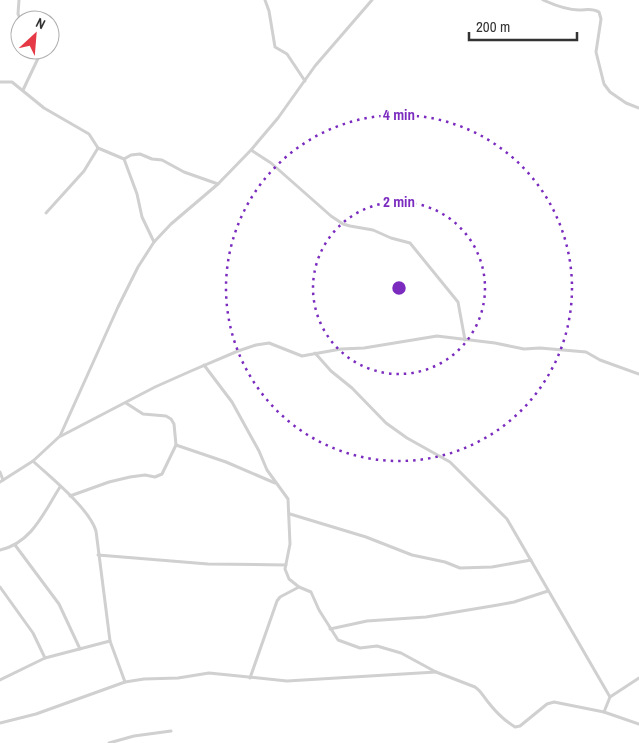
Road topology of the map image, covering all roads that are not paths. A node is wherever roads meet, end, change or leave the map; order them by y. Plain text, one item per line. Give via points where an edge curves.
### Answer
1 (264, 0) edge
2 (372, 0) edge
3 (543, 0) edge
4 (37, 60) edge
5 (305, 81) junction
6 (0, 82) edge
7 (23, 90) junction
8 (639, 108) edge
9 (98, 148) junction
10 (251, 150) junction
11 (124, 159) junction
12 (218, 184) junction
13 (46, 213) dead end
14 (154, 242) junction
15 (465, 340) junction
16 (315, 353) junction
17 (204, 365) junction
18 (639, 374) edge
19 (126, 403) junction
20 (60, 436) junction
21 (176, 445) junction
22 (33, 461) junction
23 (0, 472) edge
24 (2, 481) edge
25 (276, 484) junction
26 (60, 487) junction
27 (70, 496) junction
28 (290, 514) junction
29 (15, 545) junction
30 (0, 550) edge
31 (98, 555) junction
32 (531, 560) junction
33 (286, 565) junction
34 (0, 587) edge
35 (299, 587) junction
36 (548, 591) junction
37 (330, 628) junction
38 (110, 641) junction
39 (80, 649) junction
40 (45, 658) junction
41 (436, 672) junction
42 (250, 678) junction
43 (639, 678) edge
44 (0, 680) edge
45 (125, 682) junction
46 (610, 697) junction
47 (604, 712) junction
48 (0, 723) edge
49 (639, 724) edge
50 (172, 731) dead end
51 (109, 743) edge

1 - 5 street via 275,47 287,54
2 - 5 street
3 - 8 street via 563,8 599,12 601,19 596,52 604,84 626,103
4 - 7 street
5 - 10 street
6 - 7 street via 12,82
7 - 9 street via 44,108 83,129
9 - 11 street
9 - 13 street via 84,171
10 - 12 street
10 - 15 street via 346,225 410,243 458,302
11 - 12 street via 140,154
11 - 14 street via 142,217
12 - 14 street
14 - 20 street via 118,307
15 - 16 street via 438,336
15 - 18 street via 524,349 586,352
16 - 17 street via 302,356 269,343
16 - 32 street via 386,423 456,467 507,519
17 - 19 street
17 - 25 street via 234,406
19 - 20 street
19 - 21 street via 143,414 171,419
20 - 22 street
21 - 25 street
21 - 27 street via 159,476 130,477
22 - 24 street
22 - 26 street
23 - 24 street
25 - 28 street via 288,499
26 - 27 street
26 - 29 street via 25,539
27 - 31 street via 93,523
28 - 32 street via 460,568 492,567
28 - 33 street
29 - 30 street
29 - 39 street via 59,604
31 - 33 street via 208,564
31 - 38 street
32 - 36 street
33 - 35 street via 289,579
34 - 40 street via 33,633
35 - 37 street via 311,592
35 - 42 street via 277,601
36 - 37 street via 498,605
36 - 46 street
37 - 41 street via 338,640 357,648 382,647 401,653
38 - 39 street
38 - 45 street
39 - 40 street
40 - 44 street
41 - 42 street via 287,681
41 - 47 street via 479,690 488,703 515,727 554,702
42 - 45 street via 210,673
43 - 46 street
45 - 48 street via 36,714
46 - 47 street
47 - 49 street
50 - 51 street

